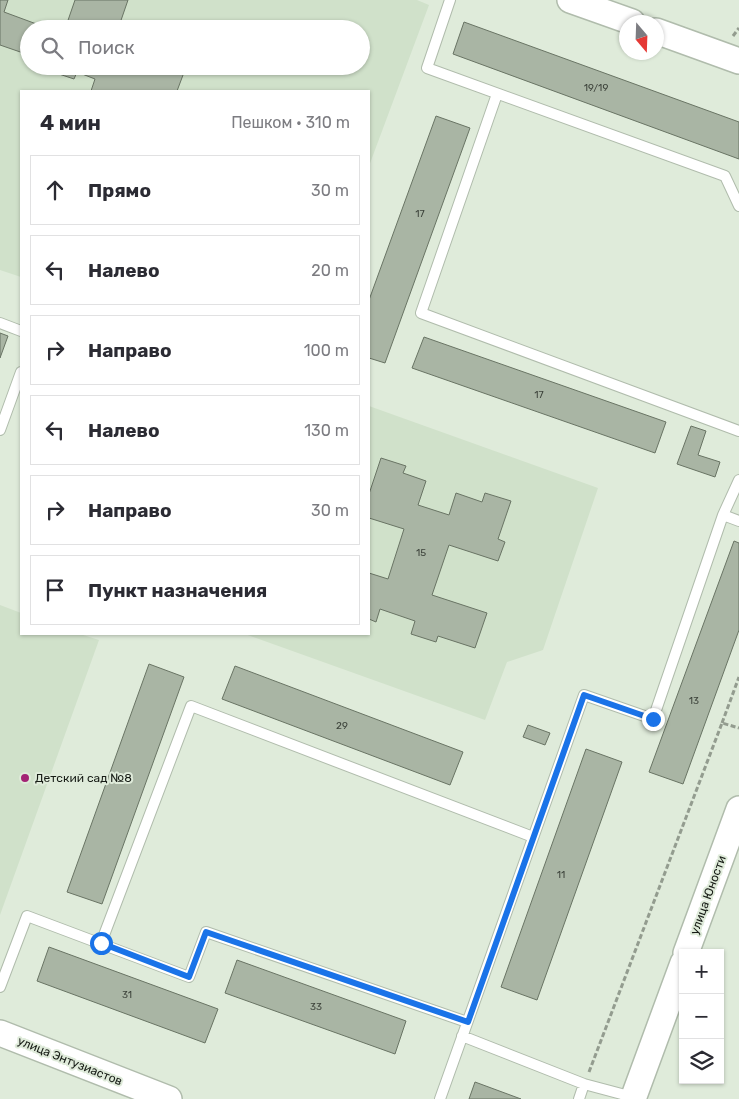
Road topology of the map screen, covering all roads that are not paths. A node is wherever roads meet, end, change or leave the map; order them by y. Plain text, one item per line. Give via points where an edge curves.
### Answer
1 (450, 0) edge
2 (570, 0) edge
3 (619, 17) edge
4 (664, 34) edge
5 (734, 51) edge
6 (497, 94) junction
7 (739, 206) edge
8 (0, 323) edge
9 (20, 331) edge
10 (20, 374) edge
11 (2, 418) edge
12 (0, 430) edge
13 (739, 431) edge
14 (739, 480) edge
15 (723, 515) junction
16 (739, 521) edge
17 (739, 809) edge
18 (533, 837) junction
19 (101, 943) junction
20 (688, 949) edge
21 (679, 974) edge
22 (0, 988) edge
23 (468, 1022) junction
24 (0, 1033) edge
25 (462, 1036) junction
26 (584, 1084) junction
27 (153, 1096) edge
28 (634, 1098) edge
29 (440, 1099) edge
30 (579, 1099) edge

1 - 6 lane via 427,68
2 - 3 street
4 - 5 street
6 - 7 lane via 725,176
6 - 13 lane via 421,313
8 - 9 lane
10 - 11 lane
11 - 12 lane
14 - 15 lane
15 - 16 lane
15 - 18 lane via 653,719 584,695
17 - 20 street, улица Юности via 729,852
18 - 19 lane via 191,706
18 - 23 lane
19 - 22 lane via 27,916
19 - 23 lane via 189,977 206,932
21 - 28 street
23 - 25 lane
24 - 27 street, улица Энтузиастов
25 - 26 lane
25 - 29 lane
26 - 28 lane
26 - 30 lane

